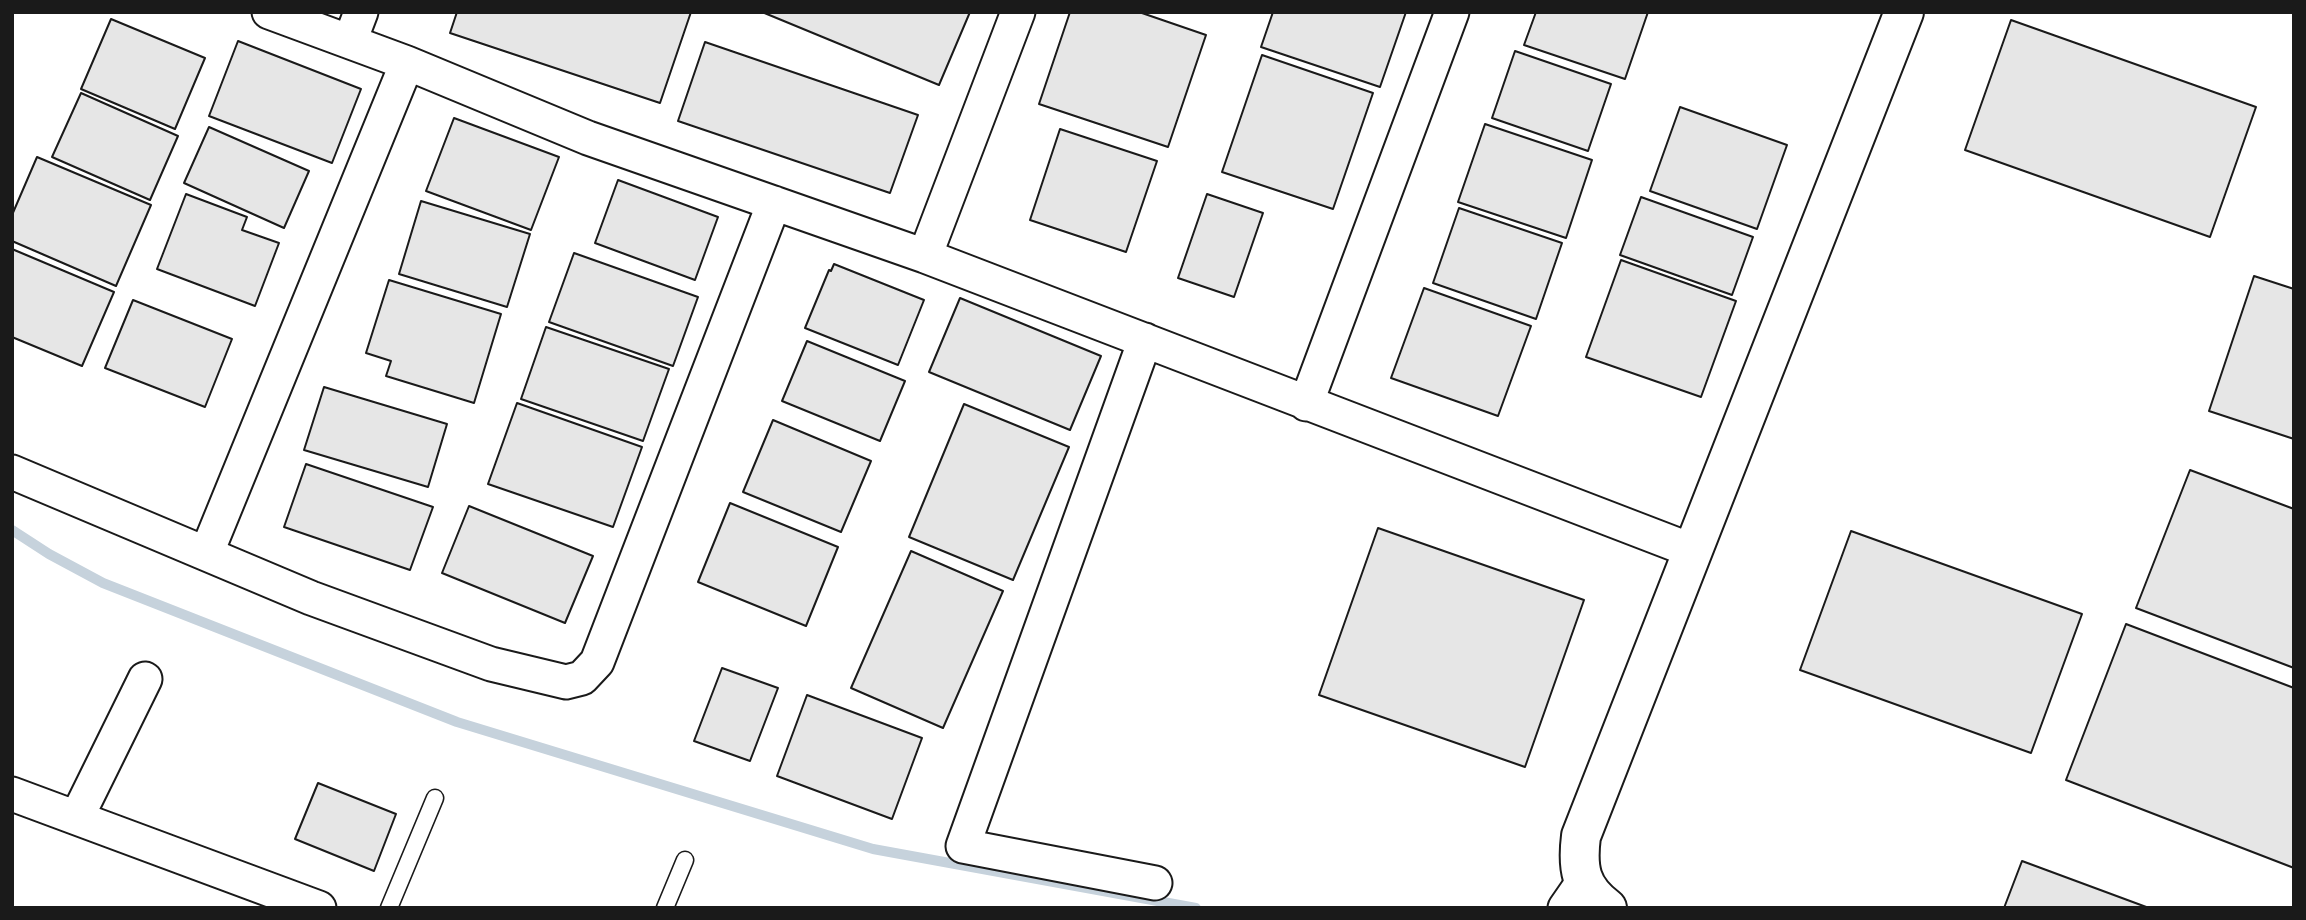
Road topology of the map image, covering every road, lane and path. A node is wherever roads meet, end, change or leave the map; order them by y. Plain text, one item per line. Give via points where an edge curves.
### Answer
1 (269, 12) edge
2 (1018, 12) edge
3 (1452, 12) edge
4 (1904, 12) edge
5 (355, 27) edge
6 (407, 63) junction
7 (774, 204) junction
8 (925, 256) junction
9 (1145, 340) junction
10 (1306, 404) junction
11 (12, 472) edge
12 (1693, 551) junction
13 (206, 552) junction
14 (145, 679) dead end
15 (12, 794) edge
16 (435, 798) dead end
17 (77, 817) junction
18 (685, 860) dead end
19 (1155, 883) dead end
20 (1585, 899) edge
21 (319, 908) edge
22 (390, 908) edge
23 (665, 908) edge

1 - 5 street
2 - 8 street
3 - 10 street
4 - 12 street
5 - 6 street
6 - 7 street via 587,138
6 - 13 street
7 - 8 street
7 - 13 street via 597,662 582,678 566,682 491,664 311,598
8 - 9 street
9 - 10 street
9 - 19 street via 963,846
10 - 12 street
11 - 13 street
12 - 20 street via 1581,836 1578,859
14 - 17 street
15 - 17 street
16 - 22 lane
17 - 21 street
18 - 23 lane

